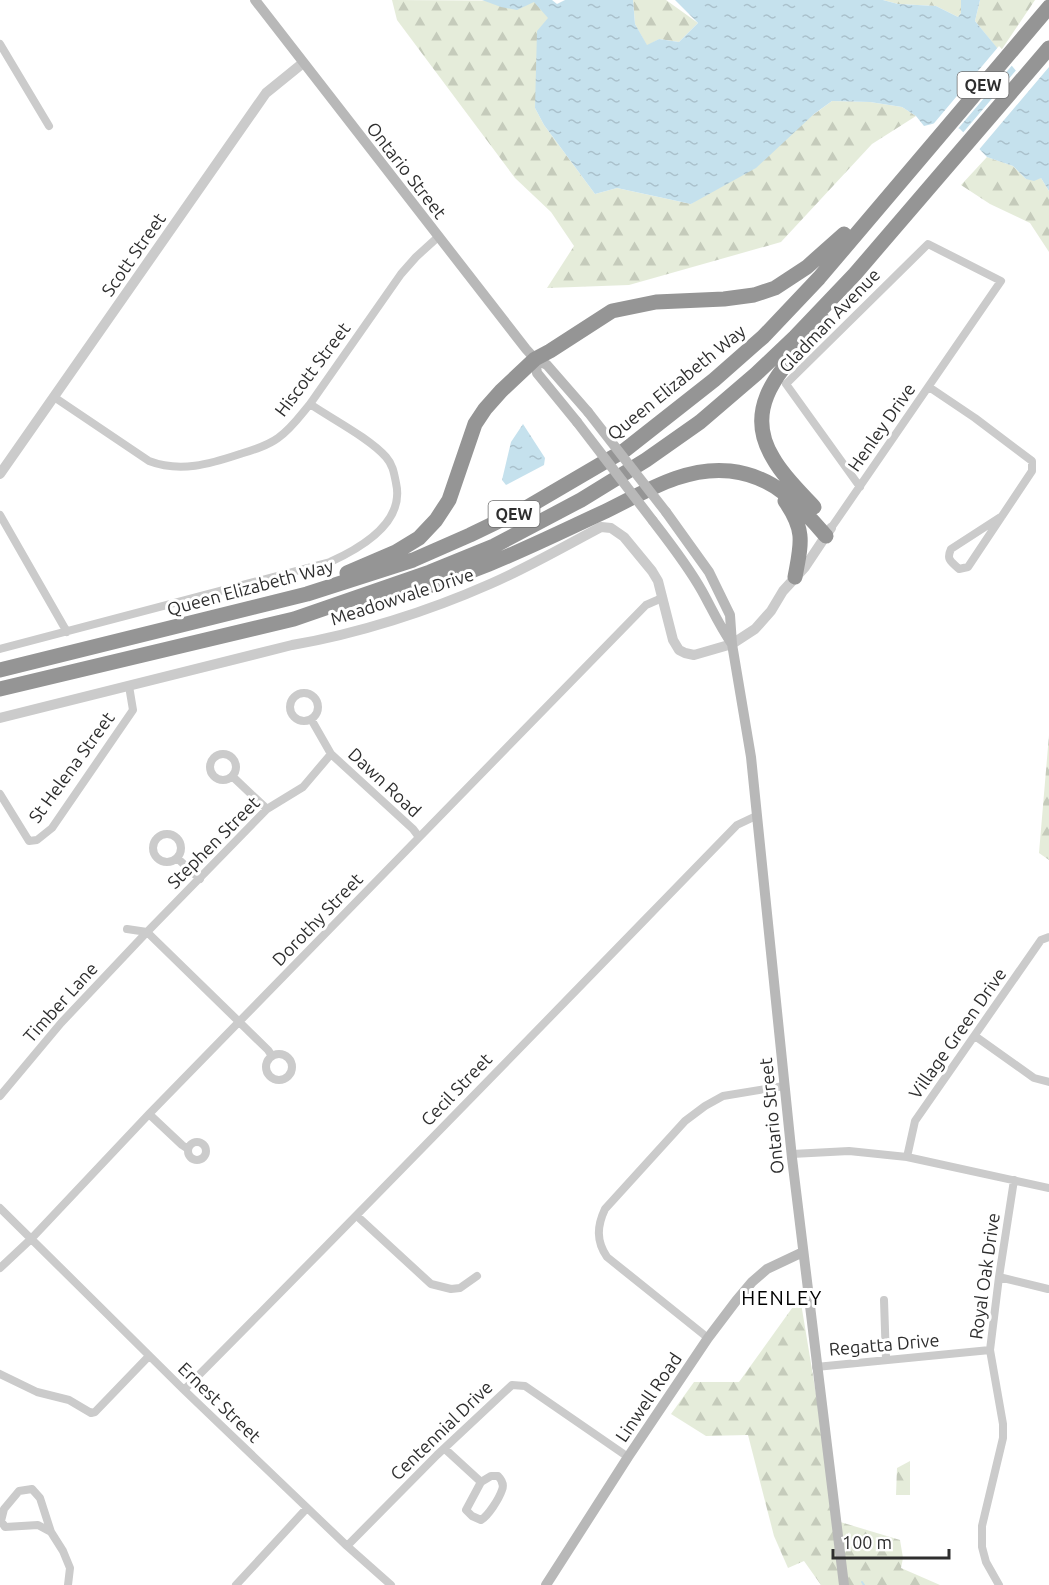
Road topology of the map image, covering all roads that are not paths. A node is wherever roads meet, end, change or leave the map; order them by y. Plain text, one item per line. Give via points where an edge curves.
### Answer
1 (255, 0) edge
2 (1049, 7) edge
3 (0, 44) edge
4 (1049, 48) edge
5 (303, 63) junction
6 (49, 126) dead end
7 (916, 162) junction
8 (438, 237) junction
9 (932, 246) joint
10 (855, 274) junction
11 (535, 359) junction
12 (929, 387) junction
13 (54, 397) junction
14 (310, 404) junction
15 (0, 474) edge
16 (763, 481) junction
17 (860, 487) junction
18 (0, 515) edge
19 (1002, 516) junction
20 (829, 532) junction
21 (795, 577) junction
22 (662, 598) junction
23 (294, 619) junction
24 (67, 632) junction
25 (732, 644) junction
26 (0, 649) edge
27 (0, 670) edge
28 (129, 686) junction
29 (0, 689) edge
30 (0, 718) edge
31 (311, 719) dead end
32 (331, 754) junction
33 (232, 776) dead end
34 (0, 794) edge
35 (267, 809) junction
36 (756, 816) junction
37 (419, 837) junction
38 (177, 858) dead end
39 (200, 879) junction
40 (127, 929) dead end
41 (147, 932) junction
42 (1049, 937) edge
43 (239, 1022) junction
44 (975, 1036) junction
45 (272, 1056) dead end
46 (1049, 1082) edge
47 (784, 1086) junction
48 (0, 1096) edge
49 (149, 1114) junction
50 (188, 1149) dead end
51 (792, 1154) junction
52 (907, 1157) junction
53 (1014, 1180) junction
54 (1049, 1188) edge
55 (0, 1208) edge
56 (357, 1215) junction
57 (31, 1239) junction
58 (803, 1252) junction
59 (0, 1268) edge
60 (477, 1276) dead end
61 (999, 1277) junction
62 (1048, 1289) edge
63 (884, 1300) dead end
64 (708, 1338) junction
65 (990, 1350) junction
66 (149, 1356) junction
67 (886, 1360) junction
68 (816, 1367) junction
69 (0, 1374) edge
70 (184, 1390) junction
71 (445, 1449) junction
72 (628, 1457) junction
73 (481, 1482) junction
74 (308, 1508) junction
75 (51, 1532) junction
76 (347, 1546) junction
77 (68, 1585) edge
78 (236, 1585) edge
79 (391, 1585) edge
80 (546, 1585) edge
81 (844, 1585) edge
82 (999, 1585) edge

1 - 5 main road, Ontario Street
2 - 7 highway, Queen Elizabeth Way / QEW
3 - 6 street
4 - 10 highway, QEW
5 - 8 main road, Ontario Street
5 - 13 street, Scott Street via 266,93
7 - 11 highway via 833,246 775,288 754,296 656,302 612,311
7 - 27 highway, Queen Elizabeth Way / QEW via 819,278 763,337 625,450 525,508 413,560 307,594
8 - 11 main road, Ontario Street
8 - 14 street, Hiscott Street via 401,274
9 - 12 street, Henley Drive via 1001,281
9 - 17 street, Gladman Avenue via 928,244 786,384
10 - 20 highway via 775,380 761,415 766,445 773,458
10 - 23 highway, QEW via 795,337 700,422 581,500 494,546
11 - 25 main road, Ontario Street, bridge via 537,373 686,565
11 - 25 main road, Ontario Street, bridge via 547,365 588,412 709,572 730,615
11 - 27 highway via 485,409 449,500 436,520 419,538 396,552 336,577
12 - 17 street, Henley Drive
12 - 19 street via 1032,461 1032,471
13 - 14 street, Hiscott Street via 149,461 187,468 258,449 278,438
13 - 15 street, Scott Street
14 - 24 street via 372,444 393,467 396,506 379,531 330,562
16 - 20 highway via 791,498
16 - 21 highway via 785,500 799,526 801,551
16 - 23 highway via 732,471 684,475 489,564 388,598
17 - 20 street, Henley Drive
18 - 24 street
19 - 19 street via 951,549 948,555 959,569 968,567
20 - 21 street, Henley Drive
21 - 25 street, Henley Drive via 755,629
22 - 25 street, Meadowvale Drive via 679,650 694,655
22 - 28 street, Meadowvale Drive via 658,581 639,554 624,537 611,528 601,527 491,584 417,612
22 - 37 street, Dorothy Street via 646,605
23 - 29 highway, QEW
24 - 26 street
25 - 36 main road, Ontario Street via 751,757
28 - 30 street, Meadowvale Drive
28 - 34 street, St Helena Street via 133,710 45,834 29,841
31 - 32 street, Dawn Road
32 - 35 street, Stephen Street via 303,787
32 - 37 street, Dawn Road
33 - 35 street
35 - 39 street, Stephen Street
36 - 47 main road, Ontario Street
36 - 56 street, Cecil Street via 737,825
37 - 43 street, Dorothy Street
38 - 39 street
39 - 41 street, Stephen Street
40 - 41 street
41 - 43 street
41 - 48 street, Timber Lane
42 - 44 street, Village Green Drive via 1041,940
43 - 45 street
43 - 49 street, Dorothy Street
44 - 46 street via 1034,1078
44 - 52 street, Village Green Drive via 915,1121
47 - 51 main road, Ontario Street
47 - 64 street via 723,1096 705,1106 685,1121 601,1218 598,1239 607,1257
49 - 50 street
49 - 57 street, Dorothy Street
51 - 52 street via 849,1151
51 - 58 main road, Ontario Street
52 - 53 street
53 - 54 street
53 - 61 street, Royal Oak Drive
55 - 57 street
56 - 60 street via 431,1284 460,1288
56 - 70 street, Cecil Street
57 - 59 street, Dorothy Street
57 - 66 street, Ernest Street
58 - 64 main road, Linwell Road via 759,1275
58 - 68 main road, Ontario Street
61 - 62 street
61 - 65 street, Royal Oak Drive
63 - 67 street
64 - 72 main road, Linwell Road
65 - 67 street, Regatta Drive
65 - 82 street, Royal Oak Drive via 1003,1438 982,1526 982,1547
66 - 69 street via 91,1413 69,1400 37,1392
66 - 70 street, Ernest Street
67 - 68 street, Regatta Drive
68 - 81 main road, Ontario Street
70 - 74 street, Ernest Street
71 - 72 street, Centennial Drive via 512,1385 525,1386
71 - 73 street
71 - 76 street, Centennial Drive
72 - 80 main road, Linwell Road
73 - 73 street via 466,1510 481,1520 503,1489 498,1476
74 - 76 street, Ernest Street
74 - 78 street
75 - 75 street via 40,1498 32,1489 19,1491 4,1509 1,1521 5,1527 38,1525
75 - 77 street via 70,1568
76 - 79 street, Ernest Street

